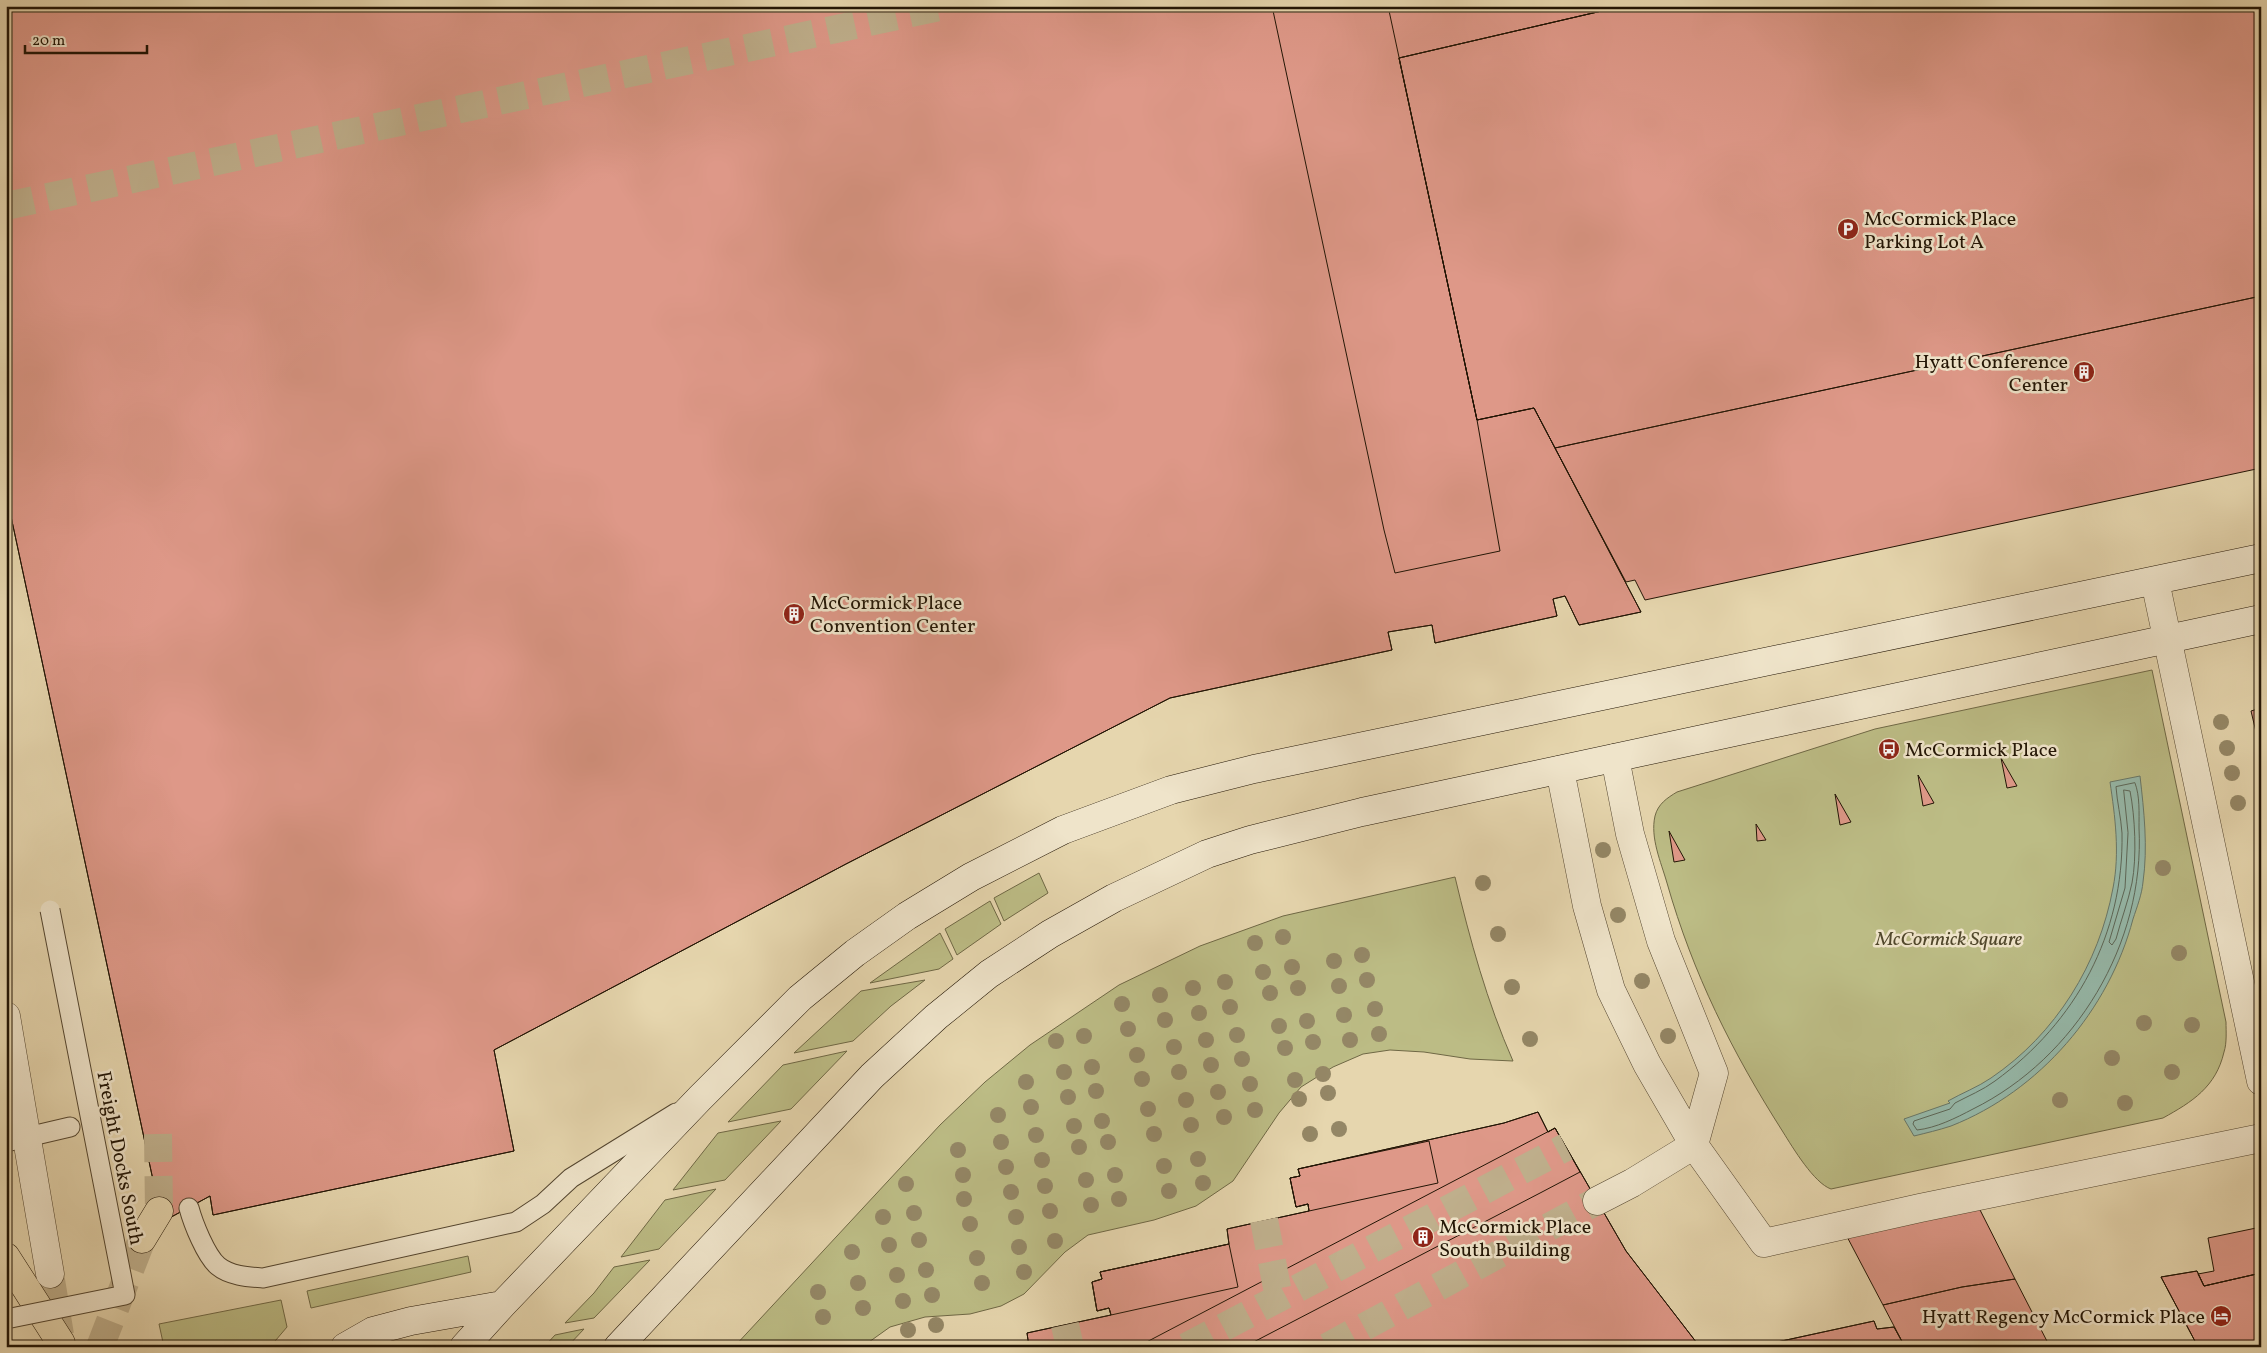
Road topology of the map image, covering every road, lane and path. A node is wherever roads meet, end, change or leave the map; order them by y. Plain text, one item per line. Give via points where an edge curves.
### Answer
1 (2261, 558) edge
2 (2155, 581) junction
3 (2261, 619) edge
4 (2167, 639) junction
5 (1615, 758) junction
6 (1560, 770) junction
7 (50, 910) dead end
8 (6, 1016) edge
9 (2261, 1081) edge
10 (700, 1098) junction
11 (70, 1127) dead end
12 (2261, 1138) edge
13 (16, 1140) edge
14 (1694, 1145) junction
15 (1597, 1201) tunnel mouth
16 (189, 1208) dead end
17 (159, 1211) tunnel mouth
18 (142, 1238) tunnel mouth
19 (6, 1256) edge
20 (50, 1274) tunnel mouth
21 (502, 1305) junction
22 (6, 1319) edge
23 (61, 1343) dead end
24 (345, 1347) edge
25 (464, 1347) edge
26 (618, 1347) edge

1 - 2 main road
2 - 4 main road
2 - 10 main road via 1254,769 1171,790 1063,830 971,877 907,916 800,998
3 - 4 main road
4 - 5 main road
4 - 9 main road
5 - 6 main road
5 - 14 main road via 1630,834 1661,941 1714,1073
6 - 14 main road via 1586,906 1611,990 1646,1064
6 - 26 main road via 1310,823 1250,840 1207,854 1050,934 990,974 936,1017 872,1076
7 - 22 lane, Freight Docks South, bridge via 125,1295
8 - 13 main road
10 - 16 lane via 571,1178 543,1204 516,1222 263,1278 242,1276 218,1266 198,1235
10 - 21 main road
11 - 13 lane
12 - 14 main road via 1764,1243
13 - 20 main road
14 - 15 main road
17 - 18 highway
19 - 23 highway
21 - 24 main road via 373,1331
21 - 25 main road

